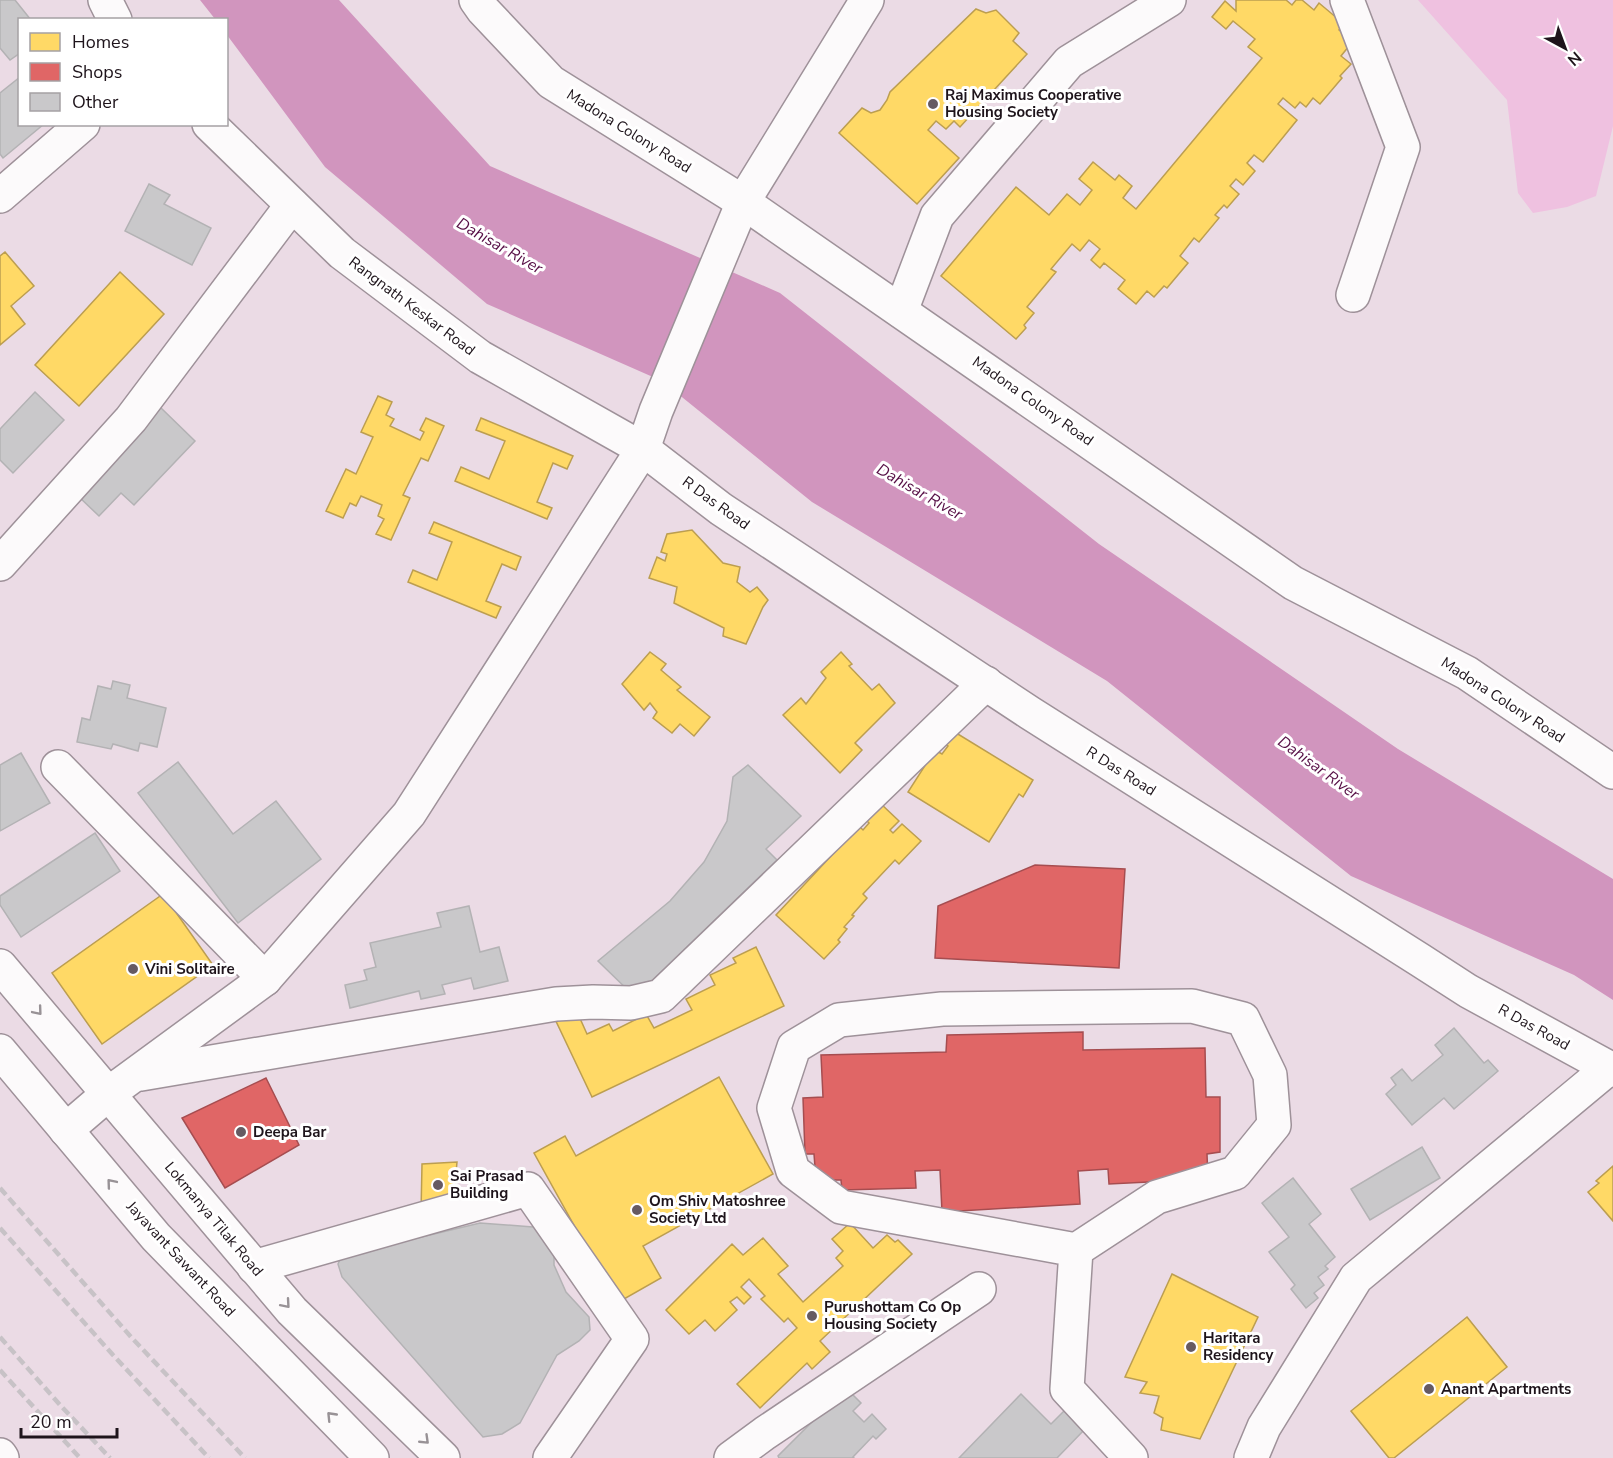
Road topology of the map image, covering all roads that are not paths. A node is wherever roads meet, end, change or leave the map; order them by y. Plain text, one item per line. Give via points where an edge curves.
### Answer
1 (105, 0) edge
2 (476, 0) edge
3 (867, 0) edge
4 (1169, 0) edge
5 (1347, 0) edge
6 (114, 18) edge
7 (81, 126) edge
8 (211, 126) edge
9 (0, 196) edge
10 (743, 202) junction
11 (292, 205) junction
12 (1353, 295) dead end
13 (901, 311) junction
14 (643, 449) junction
15 (0, 564) edge
16 (986, 683) junction
17 (58, 767) dead end
18 (1613, 772) edge
19 (0, 966) edge
20 (265, 979) junction
21 (0, 1051) edge
22 (1611, 1069) edge
23 (121, 1085) junction
24 (66, 1130) junction
25 (1076, 1250) junction
26 (255, 1267) junction
27 (979, 1290) dead end
28 (372, 1458) edge
29 (444, 1458) edge
30 (550, 1458) edge
31 (731, 1458) edge
32 (1131, 1458) edge
33 (1251, 1458) edge

1 - 6 street
2 - 10 street, Madona Colony Road via 551,82
3 - 10 street
4 - 13 street via 1069,62 937,216
5 - 12 street via 1402,147
7 - 9 street
8 - 11 street, Rangnath Keskar Road
10 - 13 street, Madona Colony Road
10 - 14 street
11 - 14 street, Rangnath Keskar Road via 342,253 480,357
11 - 15 street via 131,419
13 - 18 street, Madona Colony Road via 1293,583 1467,673
14 - 16 street, R Das Road via 722,509
14 - 20 street via 409,814
16 - 22 street, R Das Road via 1468,991
16 - 23 street via 661,996 631,1003 556,1004
17 - 20 street
19 -> 23 street, Lokmanya Tilak Road
20 - 23 street
21 - 24 street, Jayavant Sawant Road
22 - 33 street via 1356,1278 1264,1426
23 - 24 street
23 - 26 street, Lokmanya Tilak Road
28 -> 24 street, Jayavant Sawant Road via 156,1237
25 - 25 street via 841,1207 793,1171 774,1108 794,1047 839,1020 942,1009 1192,1006 1243,1019 1270,1075 1274,1125 1235,1173 1157,1197
25 - 32 street via 1067,1389
26 -> 29 street, Lokmanya Tilak Road via 292,1311
26 - 30 street via 528,1190 632,1339
27 - 31 street

